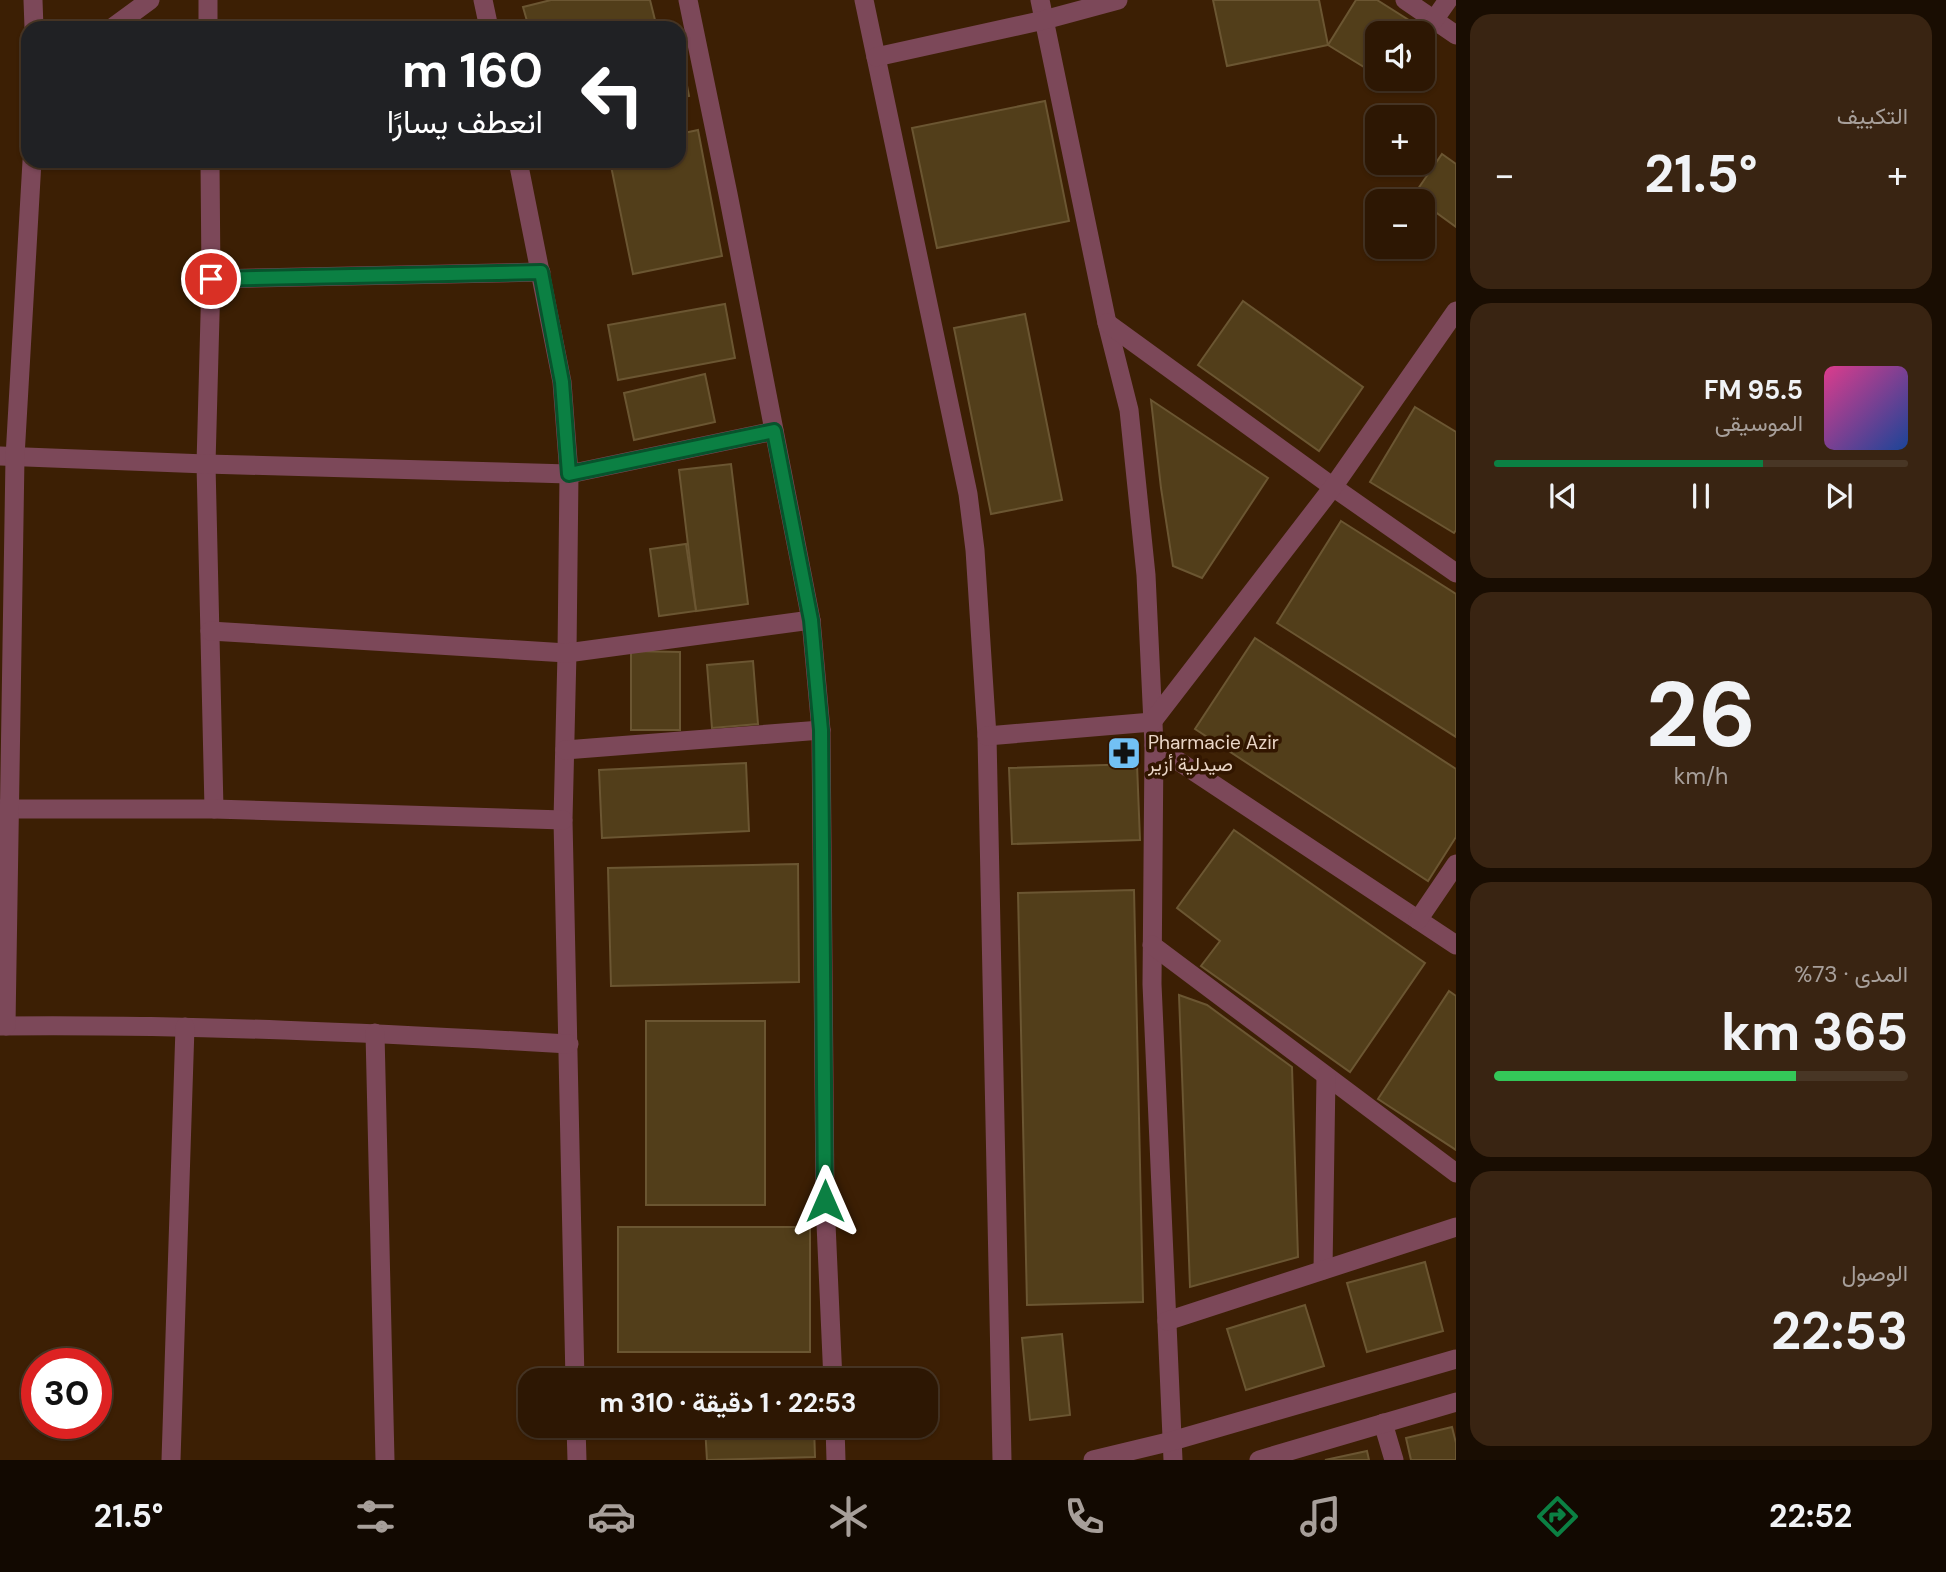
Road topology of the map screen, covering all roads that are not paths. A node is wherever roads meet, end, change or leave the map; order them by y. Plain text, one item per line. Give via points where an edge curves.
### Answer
1 (33, 0) edge
2 (150, 0) edge
3 (208, 0) edge
4 (483, 0) edge
5 (688, 0) edge
6 (864, 0) edge
7 (1040, 0) edge
8 (1118, 0) edge
9 (1405, 0) edge
10 (1448, 0) edge
11 (1044, 20) junction
12 (1434, 20) junction
13 (34, 21) edge
14 (122, 21) edge
15 (208, 21) edge
16 (488, 21) edge
17 (1456, 36) edge
18 (876, 57) junction
19 (31, 168) edge
20 (209, 168) edge
21 (519, 168) edge
22 (541, 272) junction
23 (211, 279) junction
24 (1456, 311) edge
25 (1107, 323) junction
26 (774, 431) junction
27 (7, 457) edge
28 (206, 464) junction
29 (569, 474) junction
30 (1333, 487) junction
31 (1456, 573) edge
32 (811, 620) junction
33 (6, 625) edge
34 (209, 631) junction
35 (567, 653) junction
36 (1152, 722) junction
37 (821, 730) junction
38 (987, 736) junction
39 (1154, 745) junction
40 (565, 750) junction
41 (5, 809) edge
42 (214, 809) junction
43 (563, 820) junction
44 (1456, 864) edge
45 (1418, 920) junction
46 (1152, 945) junction
47 (1456, 945) edge
48 (3, 1026) edge
49 (185, 1027) junction
50 (375, 1033) junction
51 (569, 1044) junction
52 (1326, 1076) junction
53 (1456, 1173) edge
54 (1456, 1227) edge
55 (1323, 1270) junction
56 (1167, 1321) junction
57 (1456, 1359) edge
58 (575, 1368) edge
59 (832, 1368) edge
60 (1456, 1402) edge
61 (1383, 1423) junction
62 (576, 1438) edge
63 (835, 1438) edge
64 (1172, 1451) edge
65 (171, 1460) edge
66 (385, 1460) edge
67 (577, 1460) edge
68 (836, 1460) edge
69 (1002, 1460) edge
70 (1093, 1460) edge
71 (1259, 1460) edge
72 (1394, 1460) edge

1 - 13 street
2 - 14 street
3 - 15 street
4 - 16 street
5 - 26 street
6 - 18 street
7 - 11 street
8 - 11 street
9 - 12 street
10 - 12 street
11 - 18 street
11 - 25 street
12 - 17 street
18 - 38 street via 968,494
19 - 27 street
20 - 23 street
21 - 22 street
22 - 23 street
22 - 29 street via 562,382
23 - 28 street
24 - 30 street
25 - 30 street
25 - 36 street via 1129,410 1146,575
26 - 29 street
26 - 32 street
27 - 28 street
27 - 33 street
28 - 29 street
28 - 34 street
29 - 35 street
30 - 31 street
30 - 36 street
32 - 35 street
32 - 37 street
33 - 41 street
34 - 35 street
34 - 42 street
35 - 40 street
36 - 38 street
36 - 39 street
37 - 40 street
37 - 59 street via 825,1201
38 - 69 street
39 - 45 street
39 - 46 street
40 - 43 street
41 - 42 street
41 - 48 street
42 - 43 street
43 - 51 street
44 - 45 street
45 - 47 street
46 - 52 street
46 - 56 street
48 - 49 street
49 - 50 street
49 - 65 street
50 - 51 street
50 - 66 street
51 - 58 street
52 - 53 street
52 - 55 street
54 - 55 street
55 - 56 street
56 - 64 street
57 - 64 street
60 - 61 street
61 - 71 street
61 - 72 street
62 - 67 street
63 - 68 street
64 - 70 street

